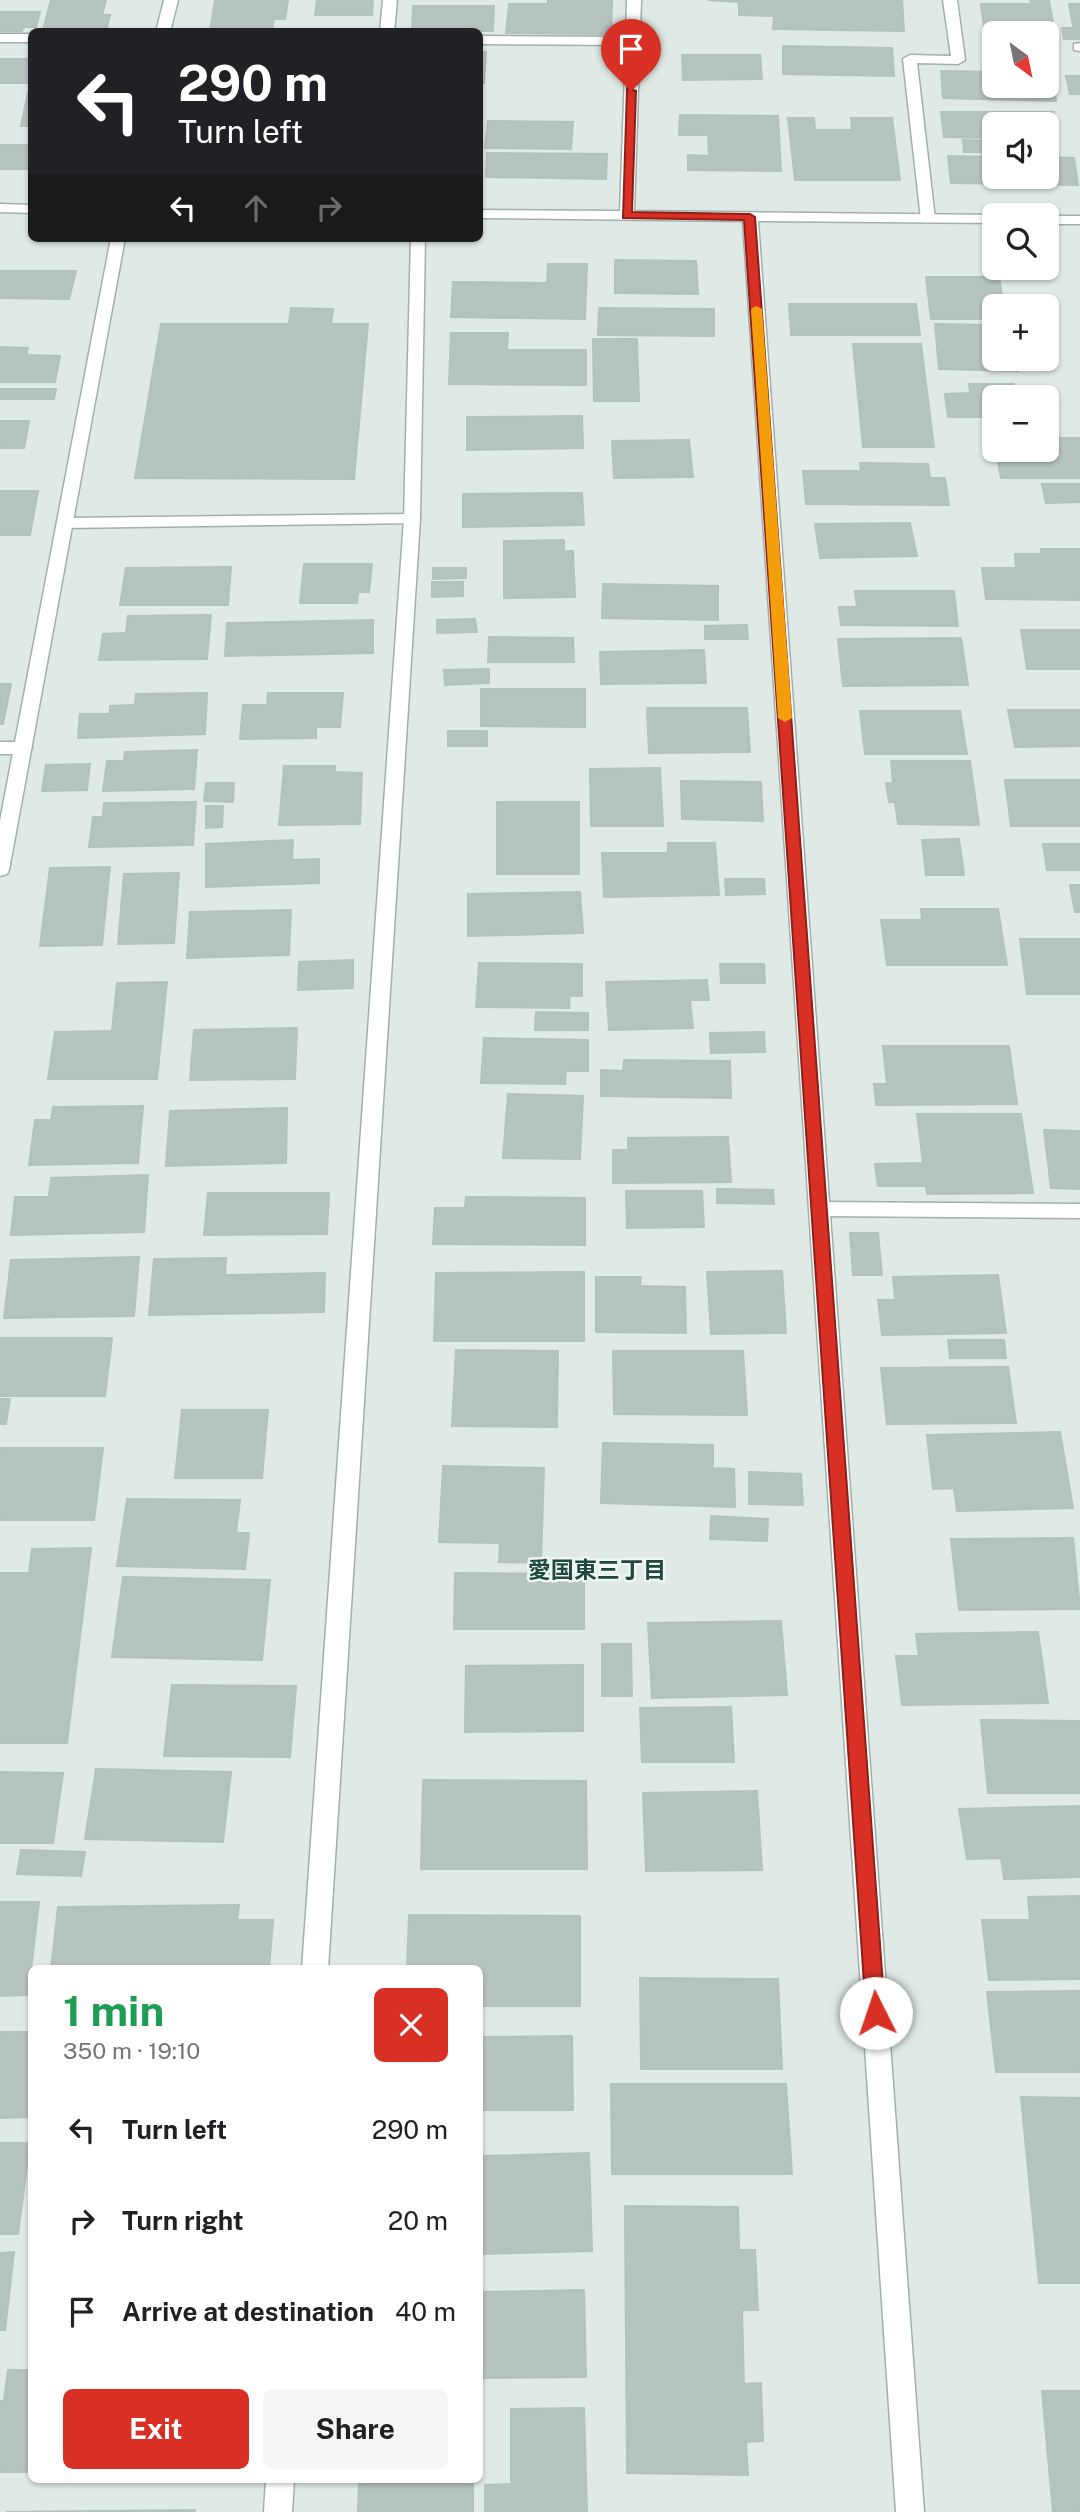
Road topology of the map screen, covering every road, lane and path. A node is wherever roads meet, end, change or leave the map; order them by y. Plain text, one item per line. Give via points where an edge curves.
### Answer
1 (171, 0) edge
2 (390, 0) edge
3 (634, 0) edge
4 (950, 0) edge
5 (164, 28) edge
6 (387, 28) edge
7 (0, 38) edge
8 (28, 38) edge
9 (483, 40) edge
10 (632, 41) junction
11 (0, 208) edge
12 (28, 209) edge
13 (483, 214) edge
14 (627, 215) junction
15 (750, 217) junction
16 (928, 219) junction
17 (982, 219) edge
18 (1059, 220) edge
19 (1080, 220) edge
20 (117, 242) edge
21 (418, 242) edge
22 (412, 519) junction
23 (65, 523) junction
24 (0, 748) edge
25 (23, 748) junction
26 (0, 870) edge
27 (819, 1209) junction
28 (1080, 1211) edge
29 (315, 1965) edge
30 (280, 2483) edge
31 (278, 2512) edge
32 (911, 2512) edge

1 - 5 street
2 - 6 street
3 - 10 street
4 - 16 street via 958,60 910,59
7 - 8 street
9 - 10 street
10 - 14 street
11 - 12 street
13 - 14 street
14 - 15 street
15 - 16 street
15 - 27 street
16 - 17 street
18 - 19 street
20 - 23 street
21 - 22 street
22 - 23 street
22 - 29 street
23 - 25 street
24 - 25 street
25 - 26 street
27 - 28 street
27 - 32 street
30 - 31 street

